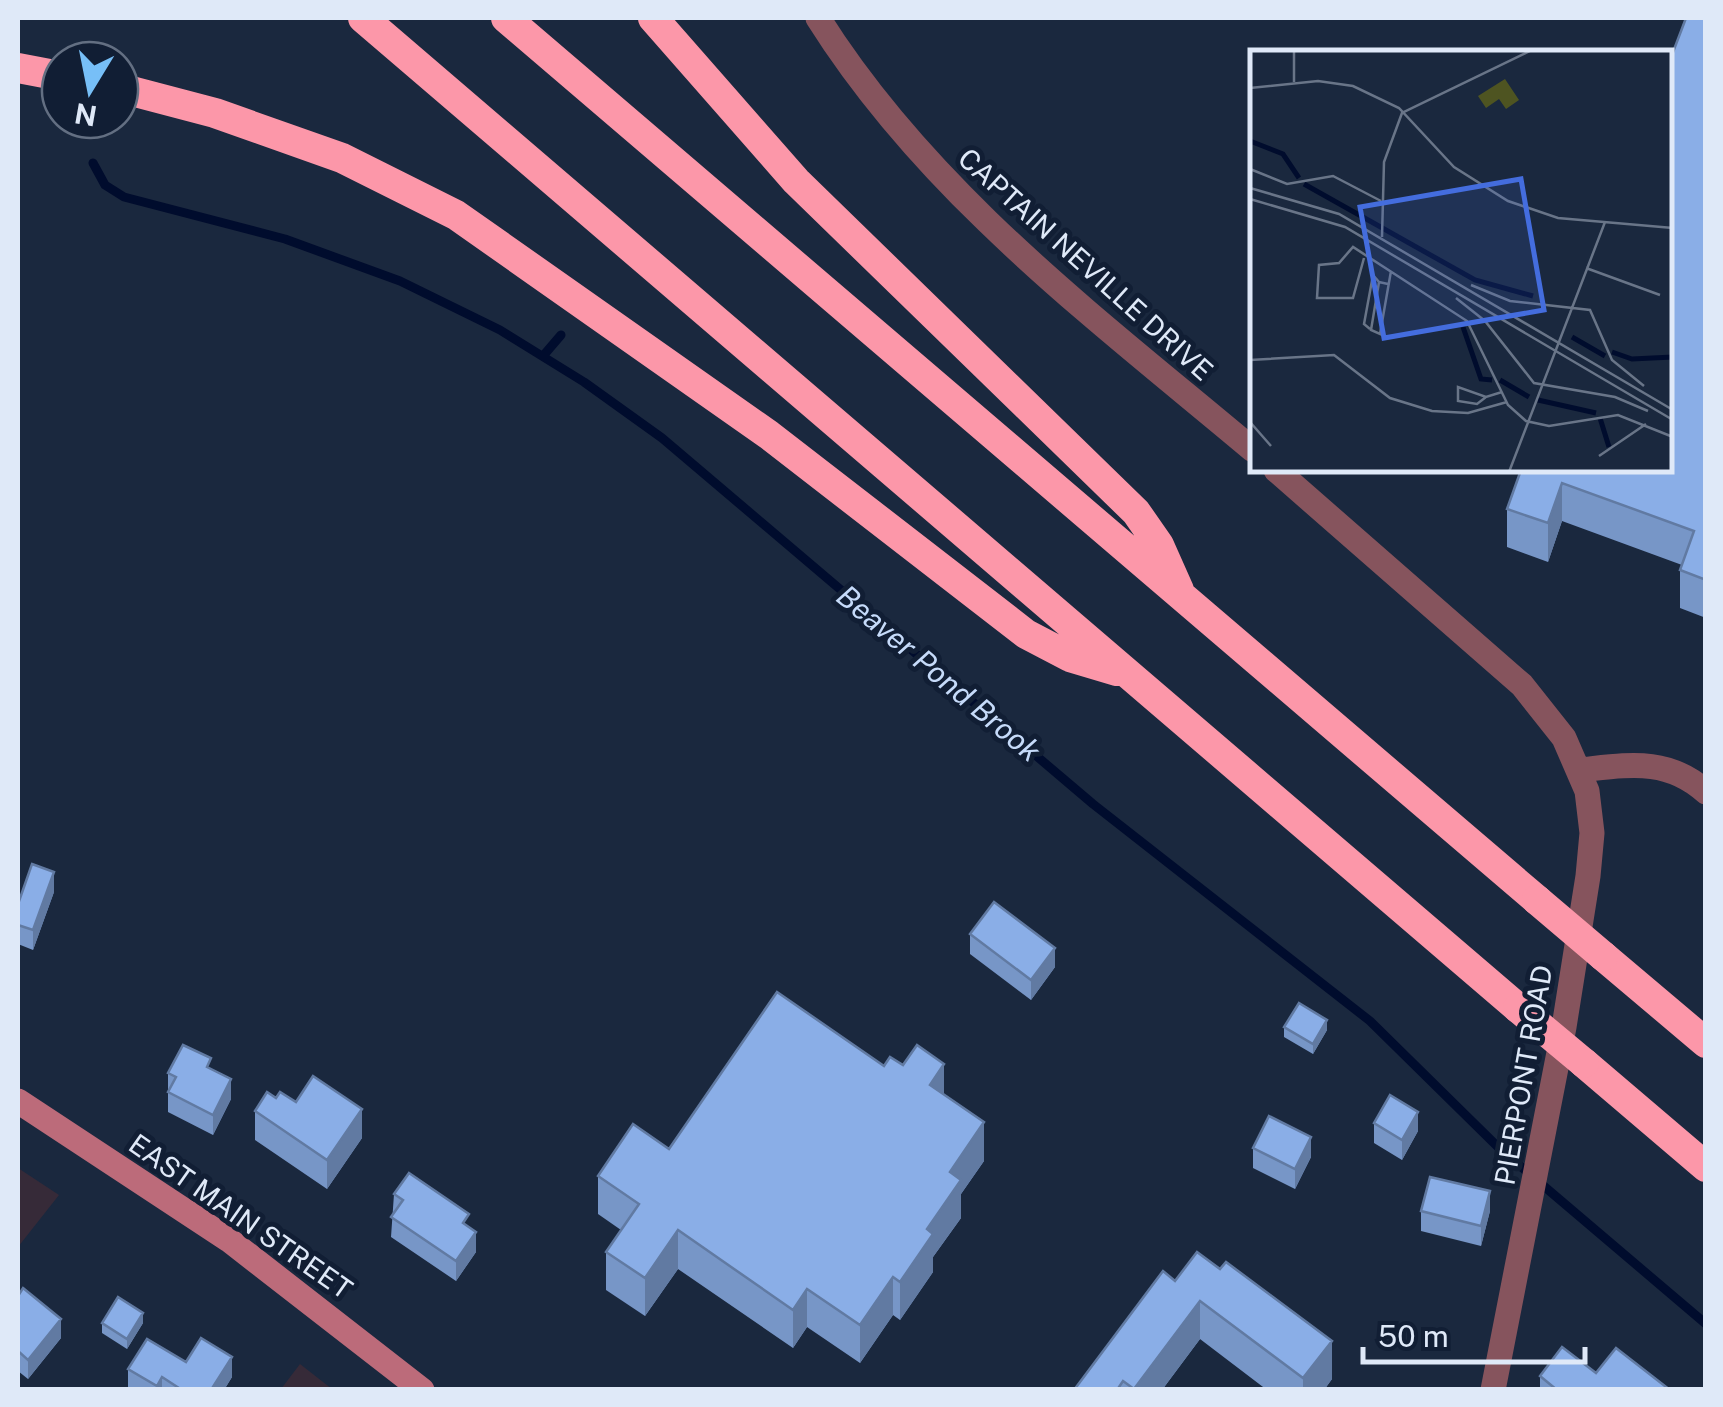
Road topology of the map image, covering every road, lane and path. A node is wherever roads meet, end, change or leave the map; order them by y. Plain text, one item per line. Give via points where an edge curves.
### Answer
1 (363, 18) edge
2 (506, 18) edge
3 (653, 18) edge
4 (818, 18) edge
5 (140, 94) edge
6 (1250, 447) edge
7 (1278, 472) edge
8 (1182, 598) junction
9 (1126, 673) junction
10 (1580, 770) junction
11 (1706, 792) edge
12 (1706, 1044) edge
13 (18, 1101) edge
14 (1706, 1168) edge
15 (422, 1390) edge
16 (1493, 1390) edge

1 - 9 highway
2 - 8 highway
3 - 8 highway via 838,225 1136,512
4 - 6 street, CAPTAIN NEVILLE DRIVE via 887,114 954,190
5 - 9 highway via 286,137 434,202 770,435 1026,634 1070,657
7 - 10 street via 1499,662 1548,715
8 - 12 highway, bridge
9 - 14 highway, bridge
10 - 11 street via 1647,763 1674,770
10 - 16 street, PIERPONT ROAD via 1592,819 1591,852
13 - 15 main road, EAST MAIN STREET via 228,1240

